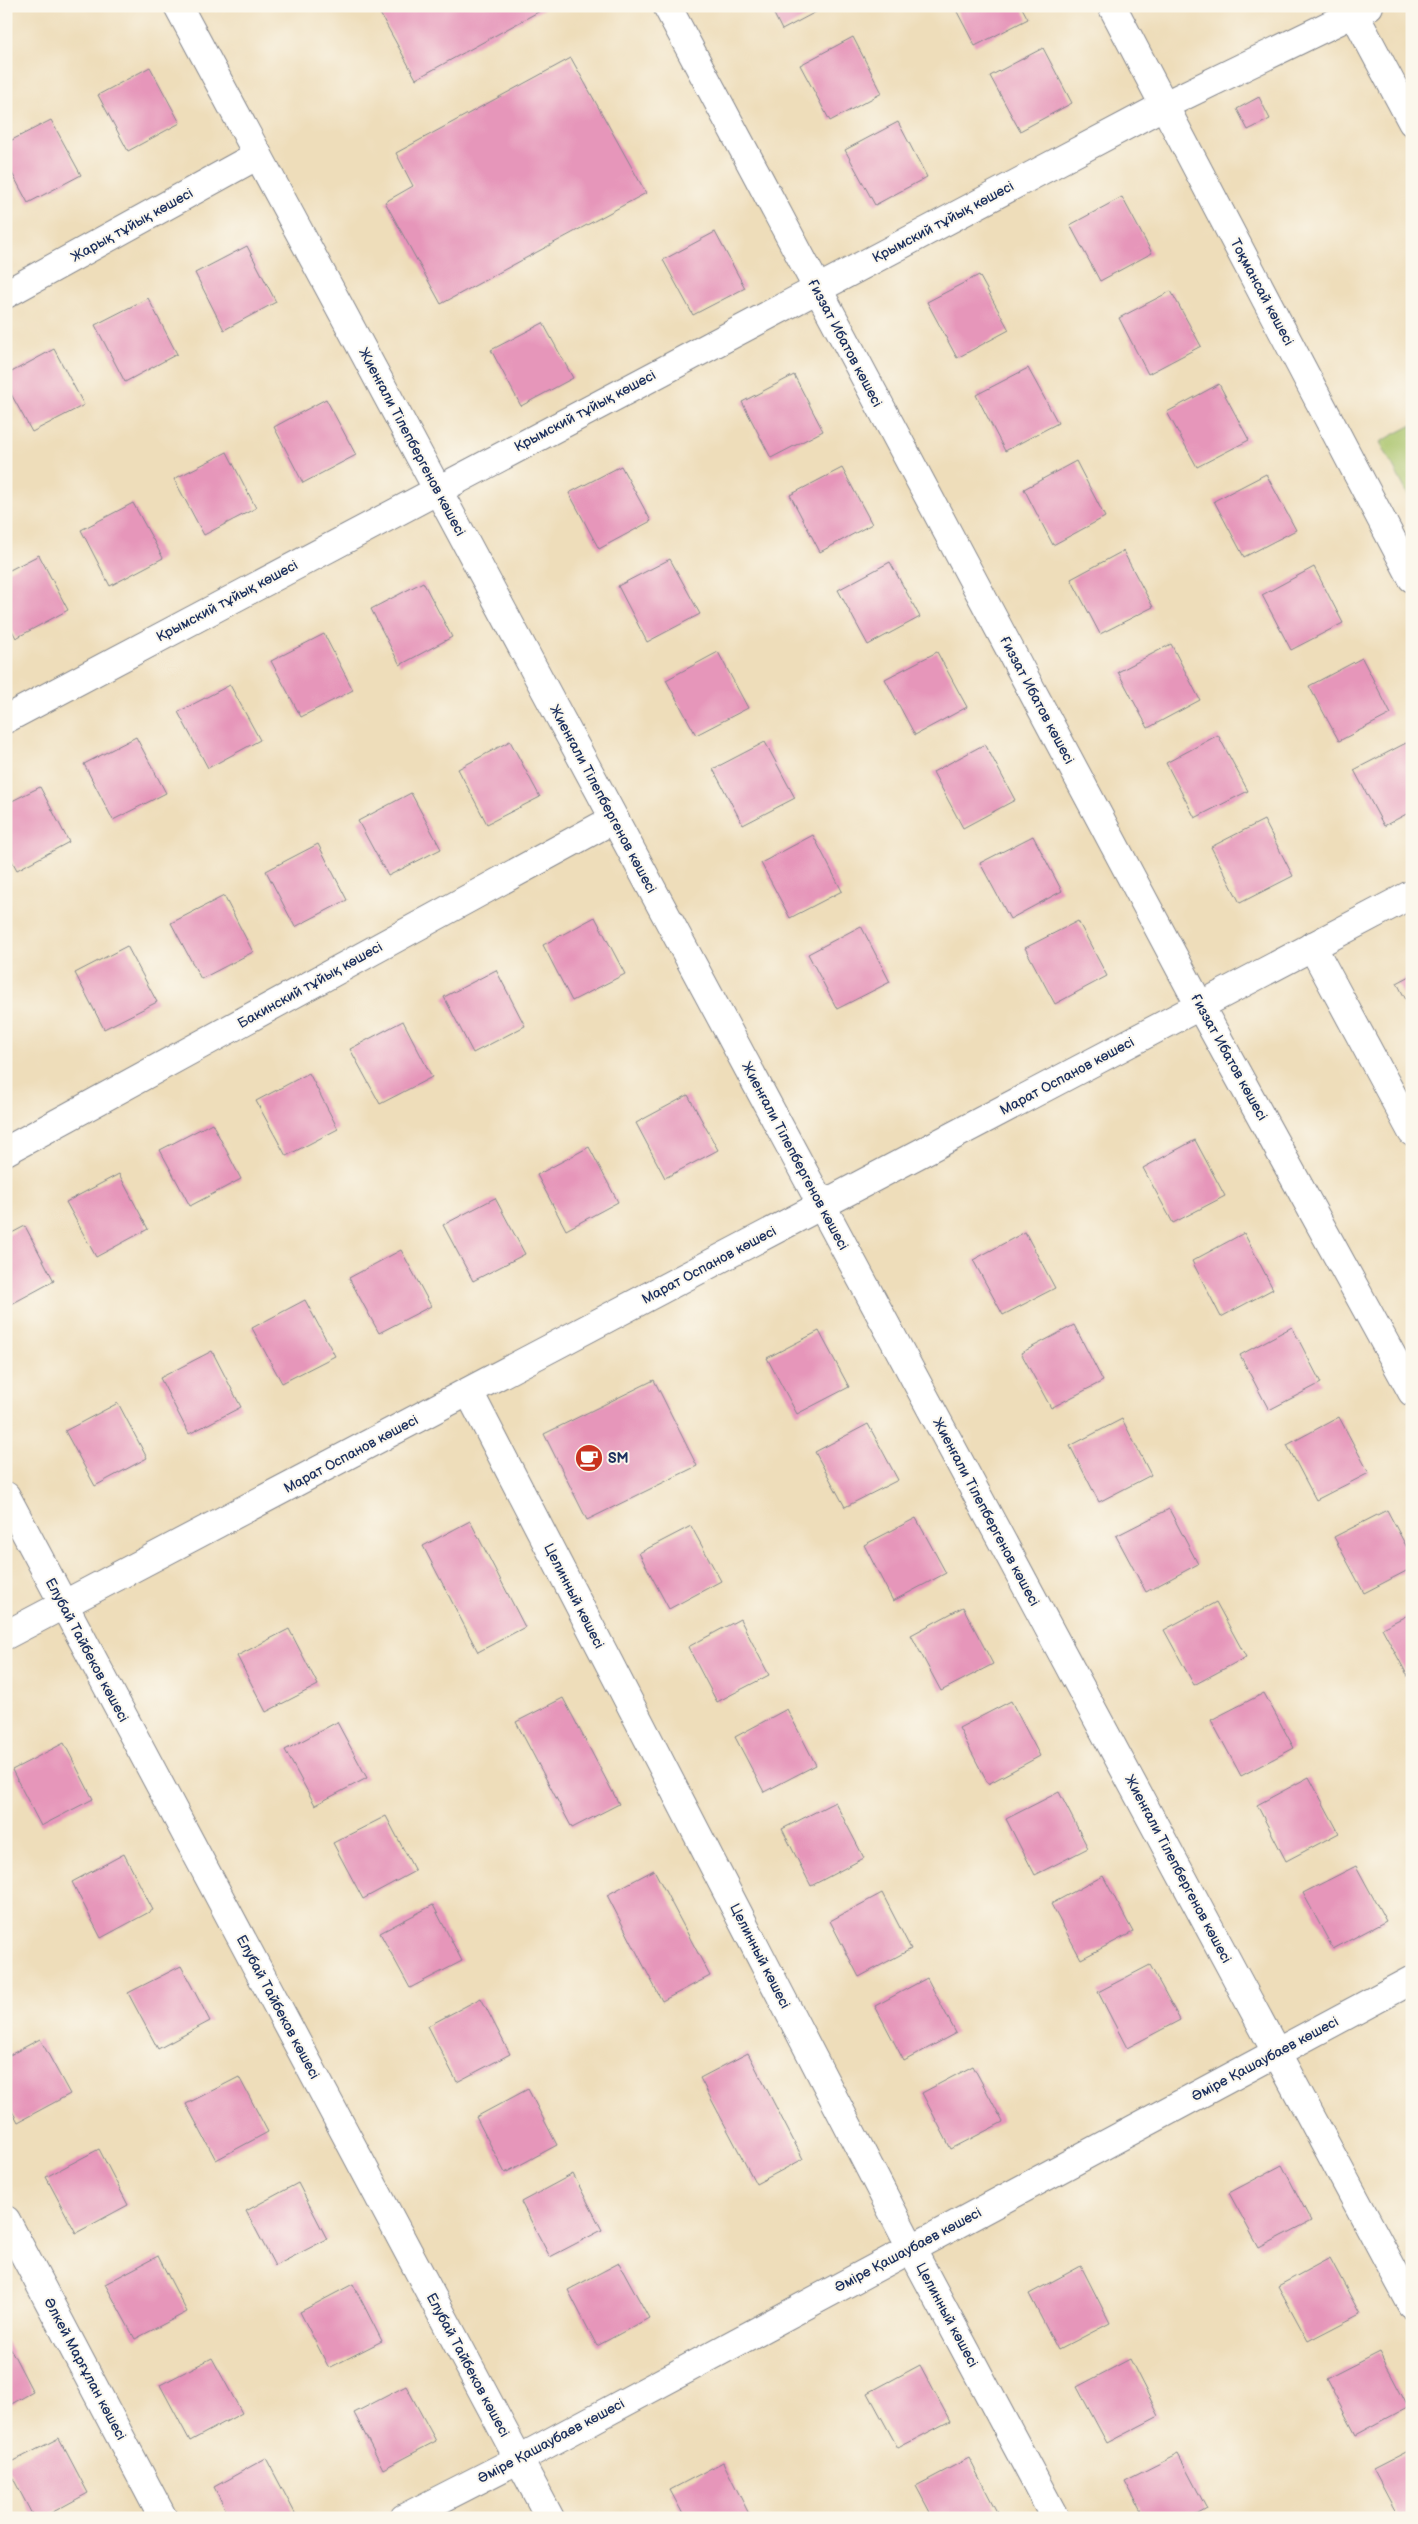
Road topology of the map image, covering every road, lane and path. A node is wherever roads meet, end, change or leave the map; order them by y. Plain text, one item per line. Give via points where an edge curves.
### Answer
1 (178, 6) edge
2 (666, 6) edge
3 (1112, 6) edge
4 (1358, 9) edge
5 (1164, 105) junction
6 (1412, 122) edge
7 (258, 155) junction
8 (816, 288) junction
9 (6, 294) edge
10 (437, 490) junction
11 (1412, 578) edge
12 (6, 719) edge
13 (614, 819) junction
14 (1412, 894) edge
15 (1312, 946) junction
16 (1200, 1006) junction
17 (1412, 1132) edge
18 (6, 1151) edge
19 (821, 1205) junction
20 (468, 1392) junction
21 (1412, 1392) edge
22 (6, 1496) edge
23 (64, 1605) junction
24 (6, 1635) edge
25 (1412, 1980) edge
26 (1277, 2054) junction
27 (6, 2220) edge
28 (911, 2248) junction
29 (1412, 2305) edge
30 (519, 2459) junction
31 (163, 2518) edge
32 (404, 2518) edge
33 (550, 2518) edge
34 (1055, 2518) edge

1 - 7 street, Жиенғали Тілепбергенов көшесі
2 - 8 street, Ғиззат Ибатов көшесі
3 - 5 street, Тоқмансай көшесі
4 - 5 street, Крымский тұйық көшесі
4 - 6 street
5 - 8 street, Крымский тұйық көшесі
5 - 11 street, Тоқмансай көшесі
7 - 9 street, Жарық тұйық көшесі
7 - 10 street, Жиенғали Тілепбергенов көшесі
8 - 10 street, Крымский тұйық көшесі
8 - 16 street, Ғиззат Ибатов көшесі
10 - 12 street, Крымский тұйық көшесі
10 - 13 street, Жиенғали Тілепбергенов көшесі
13 - 18 street, Бакинский тұйық көшесі
13 - 19 street, Жиенғали Тілепбергенов көшесі
14 - 15 street, Марат Оспанов көшесі
15 - 16 street, Марат Оспанов көшесі
15 - 17 street
16 - 19 street, Марат Оспанов көшесі
16 - 21 street, Ғиззат Ибатов көшесі
19 - 20 street, Марат Оспанов көшесі
19 - 26 street, Жиенғали Тілепбергенов көшесі
20 - 23 street, Марат Оспанов көшесі
20 - 28 street, Целинный көшесі
22 - 23 street, Елубай Тайбеков көшесі
23 - 24 street, Марат Оспанов көшесі
23 - 30 street, Елубай Тайбеков көшесі
25 - 26 street, Әміре Қашаубаев көшесі
26 - 28 street, Әміре Қашаубаев көшесі
26 - 29 street, Жиенғали Тілепбергенов көшесі
27 - 31 street, Әлкей Марғұлан көшесі
28 - 30 street, Әміре Қашаубаев көшесі
28 - 34 street, Целинный көшесі
30 - 32 street, Әміре Қашаубаев көшесі
30 - 33 street, Елубай Тайбеков көшесі

